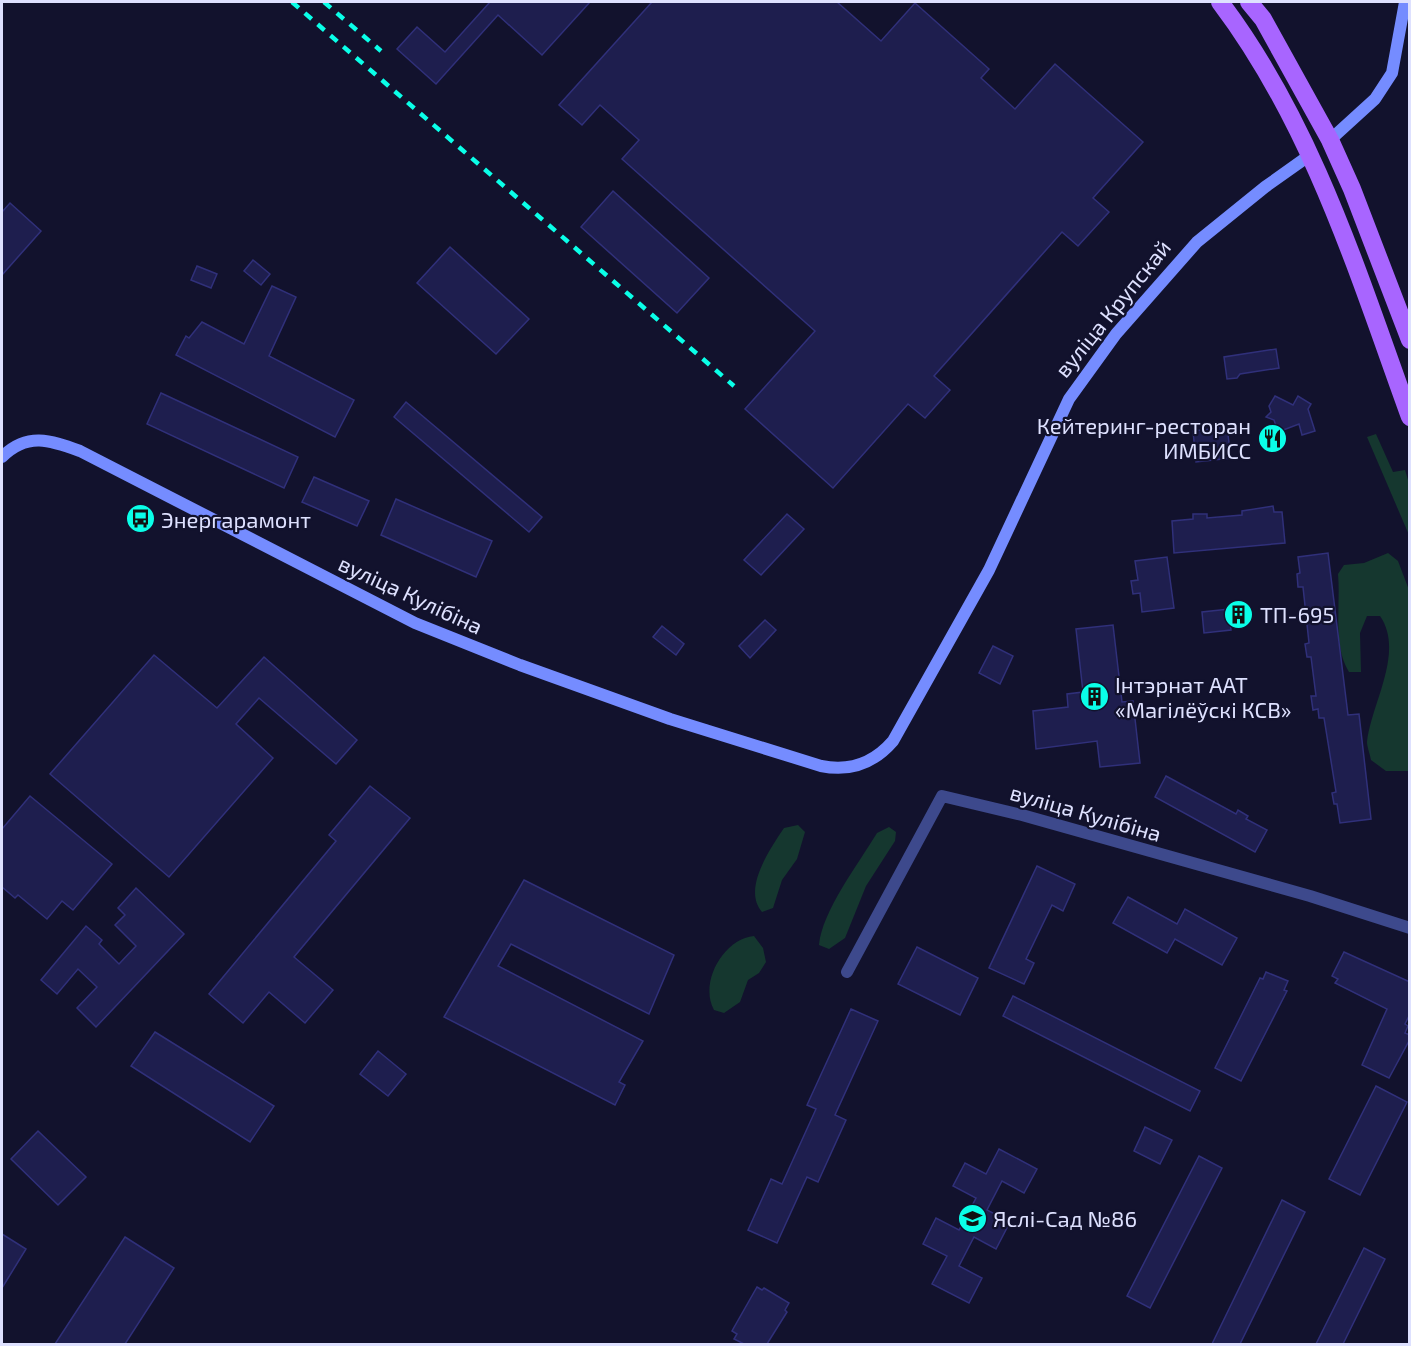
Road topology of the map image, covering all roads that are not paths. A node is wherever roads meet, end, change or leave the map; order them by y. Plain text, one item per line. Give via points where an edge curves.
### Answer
1 (1220, 2) edge
2 (1249, 2) edge
3 (1405, 2) edge
4 (1330, 140) junction
5 (1311, 155) junction
6 (1410, 340) edge
7 (1410, 417) edge
8 (2, 457) edge
9 (821, 766) joint
10 (1410, 928) edge
11 (847, 972) dead end

1 - 5 main road via 1249,40
2 - 4 main road via 1263,19
3 - 4 main road via 1392,73 1375,99
4 - 5 main road
4 - 6 main road
5 - 7 main road
5 - 9 main road, вуліца Крупскай via 1197,242 1116,334 1070,399 988,570 882,755 862,766
8 - 9 main road, вуліца Кулібіна via 12,446 46,438 80,451 415,623 659,715
10 - 11 street, вуліца Кулібіна via 1311,896 942,796

